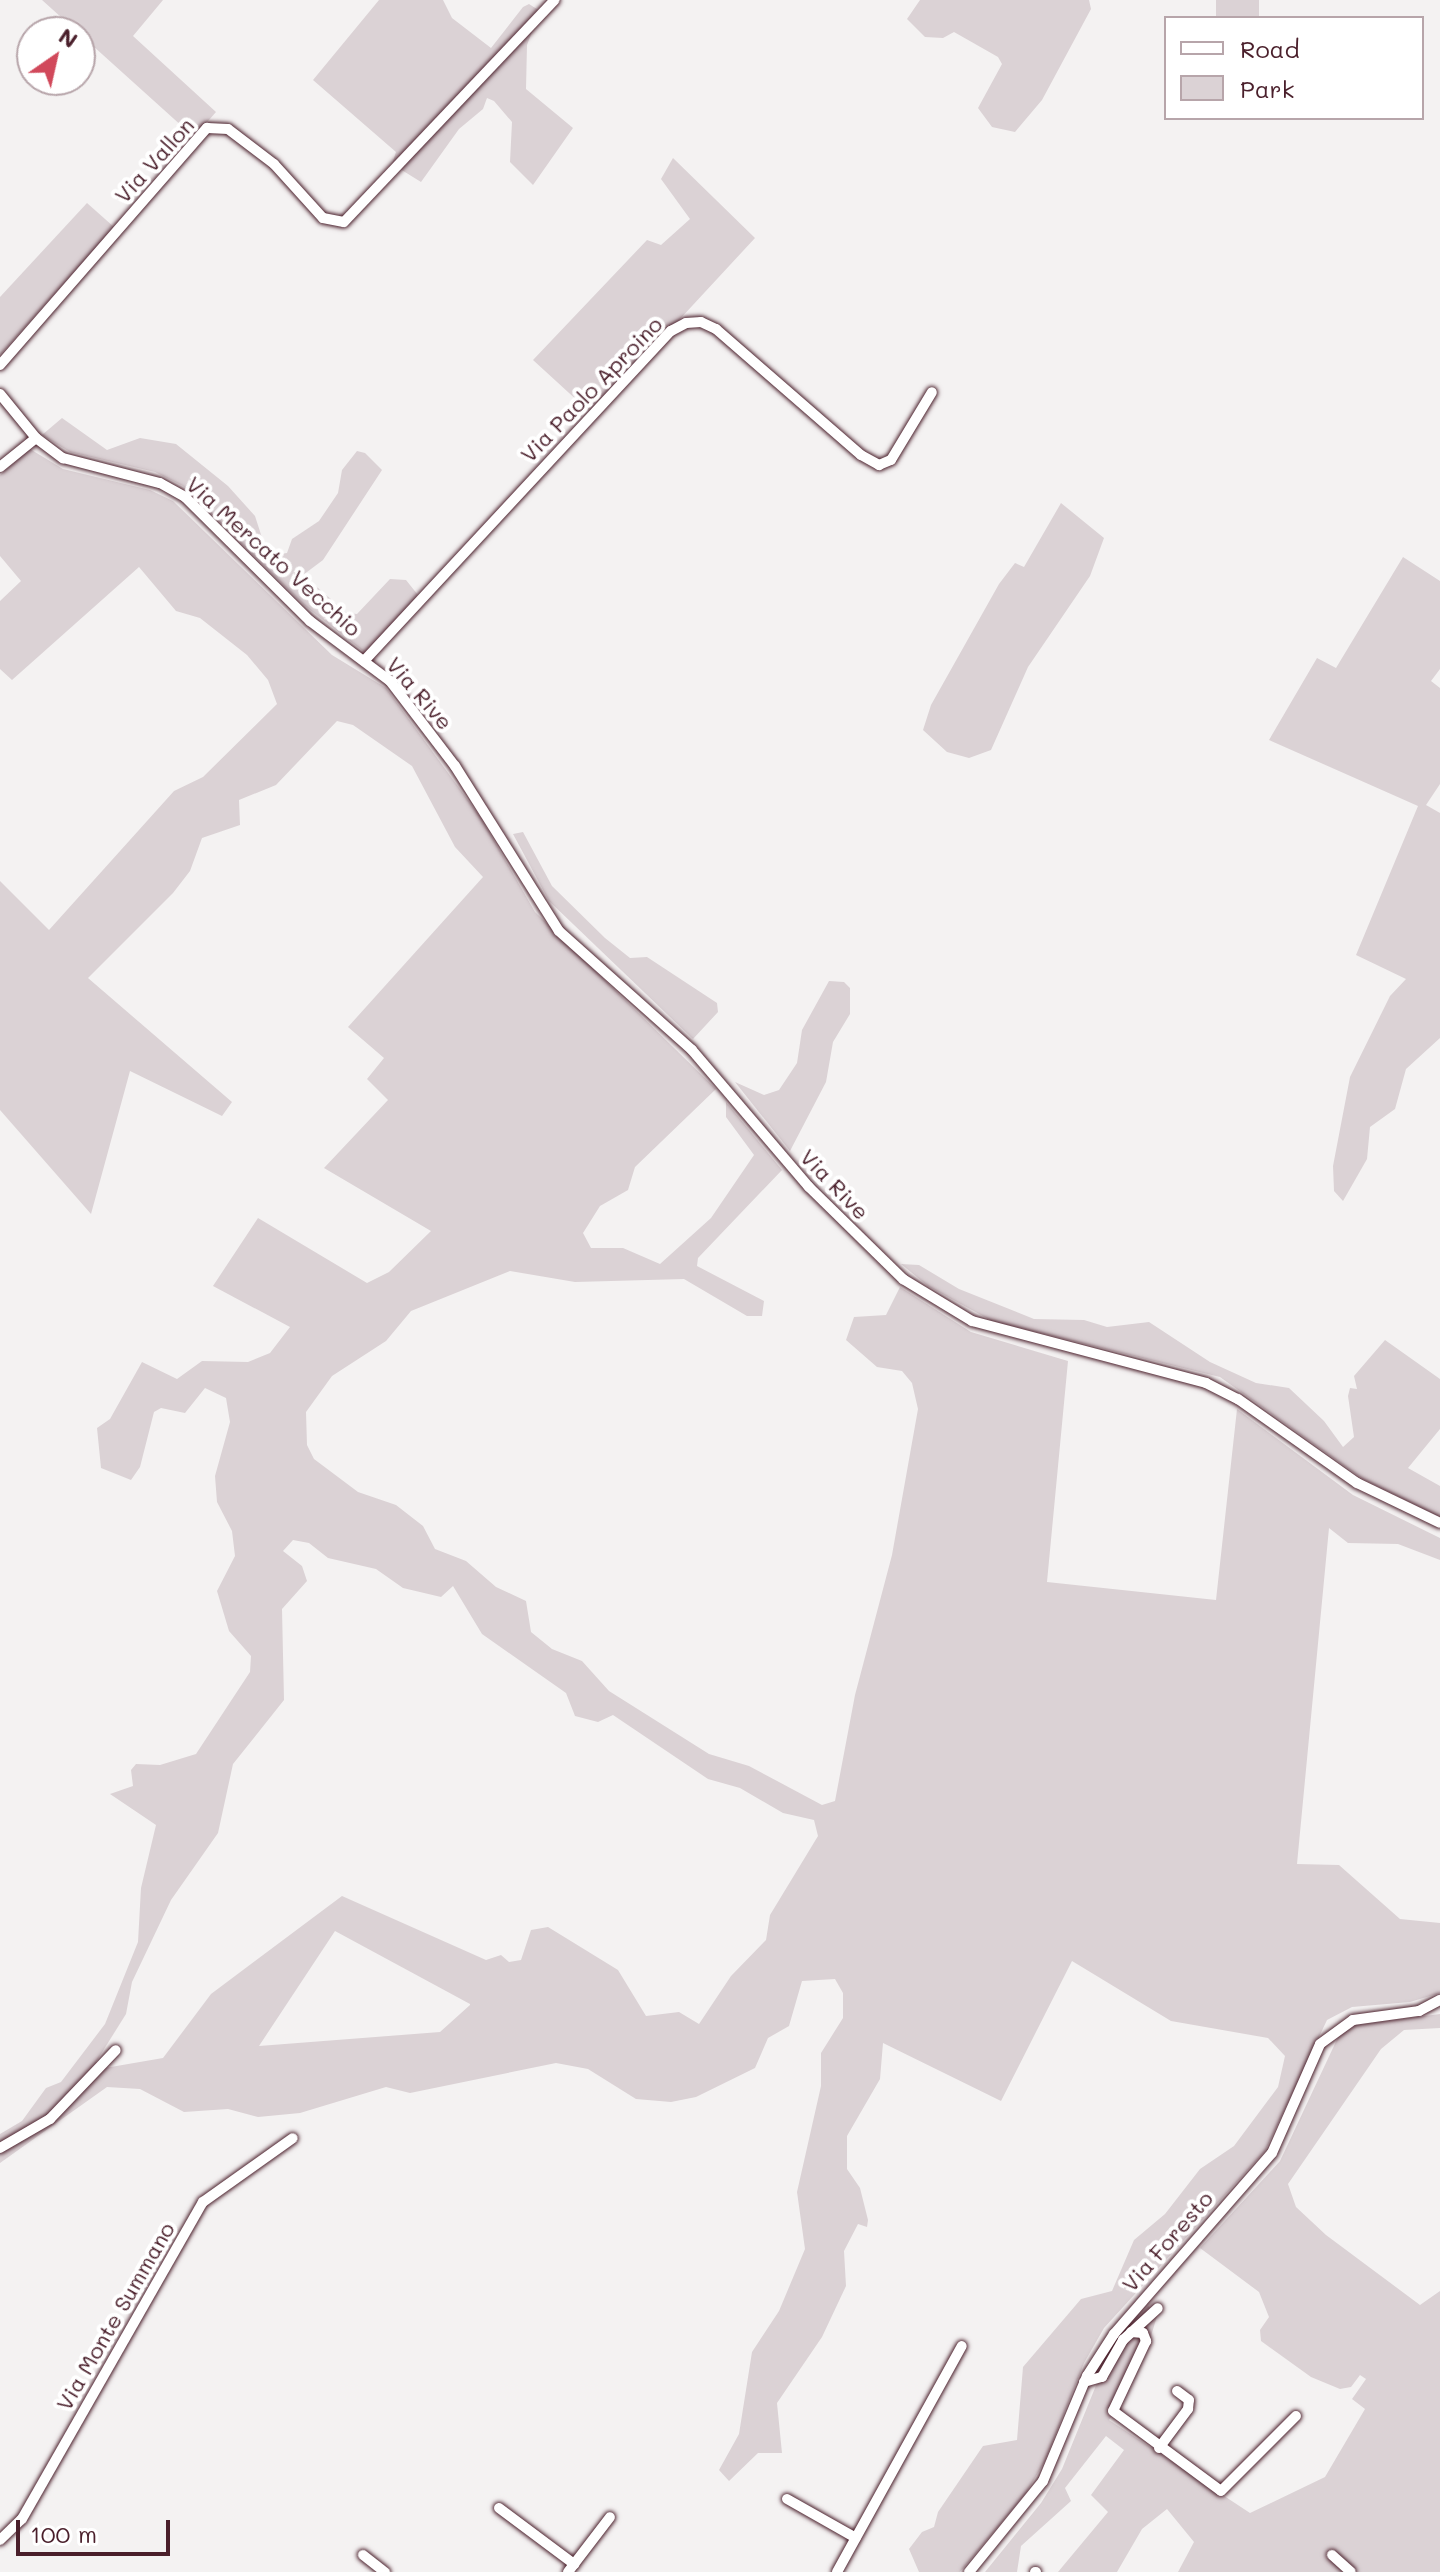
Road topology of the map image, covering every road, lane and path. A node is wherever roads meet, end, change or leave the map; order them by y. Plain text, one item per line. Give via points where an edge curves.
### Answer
1 (555, 0) edge
2 (0, 365) edge
3 (932, 392) dead end
4 (0, 394) edge
5 (36, 438) junction
6 (0, 467) edge
7 (363, 659) junction
8 (1440, 1523) edge
9 (1440, 2000) edge
10 (116, 2050) dead end
11 (293, 2138) dead end
12 (0, 2148) edge
13 (1158, 2308) dead end
14 (1131, 2332) junction
15 (962, 2346) dead end
16 (1084, 2382) junction
17 (1177, 2391) dead end
18 (1296, 2416) dead end
19 (1159, 2448) junction
20 (787, 2499) dead end
21 (499, 2508) dead end
22 (610, 2517) dead end
23 (856, 2538) junction
24 (0, 2540) edge
25 (363, 2555) dead end
26 (1332, 2555) dead end
27 (571, 2568) edge
28 (385, 2572) edge
29 (837, 2572) edge
30 (969, 2572) edge
31 (1351, 2572) edge

1 - 2 street, Via Vallon via 344,222 323,218 274,164 228,129 207,128
3 - 7 street, Via Paolo Aproino via 891,460 879,465 716,329 686,323 671,331
4 - 5 street, Via Mercato Vecchio
5 - 6 street
5 - 7 street, Via Mercato Vecchio via 81,466 173,489 310,621
7 - 8 street, Via Rive via 390,681 455,766 559,931 692,1050 809,1187 903,1279 972,1321 1170,1370 1224,1391 1357,1483
9 - 16 street, Via Foresto via 1419,2011 1353,2020 1328,2035 1272,2153 1132,2311
10 - 12 street via 50,2119
11 - 24 street, Via Monte Summano via 203,2202 22,2519
13 - 14 street via 1150,2321
14 - 16 street via 1102,2377
14 - 19 street via 1143,2333 1146,2341 1113,2411
15 - 23 street
16 - 30 street, Via Foresto via 1043,2481
17 - 19 street via 1189,2400 1188,2409
18 - 19 street via 1221,2491
20 - 23 street
21 - 27 street
22 - 27 street
23 - 29 street
25 - 28 street
26 - 31 street

